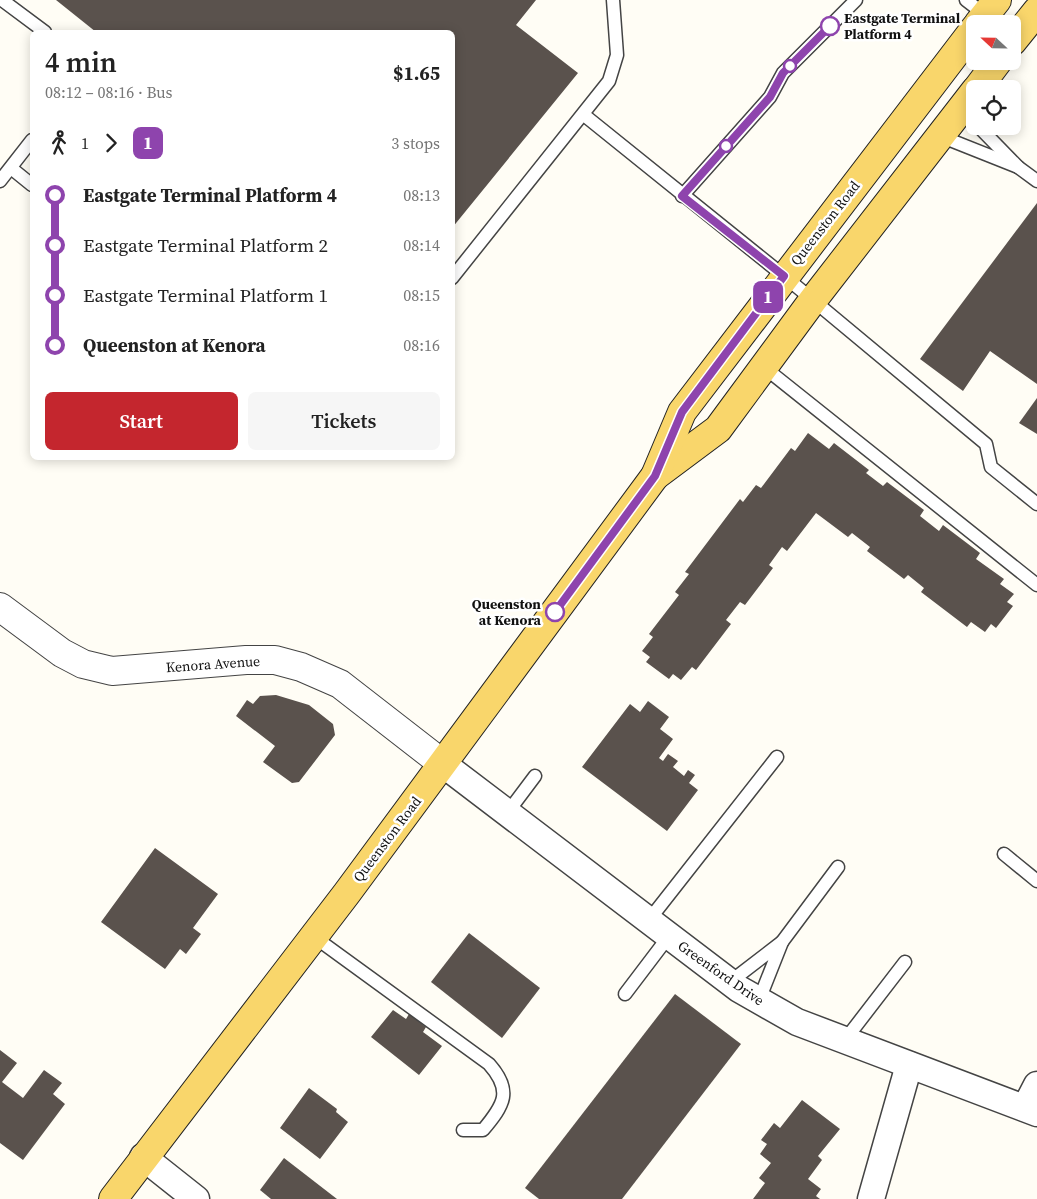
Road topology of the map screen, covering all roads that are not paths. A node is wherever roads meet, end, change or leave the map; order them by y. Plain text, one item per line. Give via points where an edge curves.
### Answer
1 (2, 0) edge
2 (613, 0) edge
3 (856, 0) edge
4 (1037, 11) edge
5 (1021, 17) edge
6 (42, 30) edge
7 (966, 59) edge
8 (966, 114) edge
9 (584, 115) junction
10 (994, 135) edge
11 (940, 136) junction
12 (30, 143) edge
13 (1018, 166) junction
14 (11, 168) junction
15 (0, 181) edge
16 (1037, 181) edge
17 (30, 183) edge
18 (682, 196) junction
19 (455, 274) edge
20 (784, 276) junction
21 (813, 300) junction
22 (765, 368) junction
23 (655, 476) junction
24 (1037, 504) edge
25 (1037, 585) edge
26 (1, 610) edge
27 (777, 757) dead end
28 (443, 764) junction
29 (535, 776) dead end
30 (508, 812) junction
31 (1004, 854) dead end
32 (838, 867) dead end
33 (1037, 881) edge
34 (659, 928) junction
35 (313, 936) junction
36 (782, 942) junction
37 (905, 962) dead end
38 (730, 982) junction
39 (625, 994) dead end
40 (759, 1000) junction
41 (845, 1040) junction
42 (909, 1065) junction
43 (1033, 1102) edge
44 (463, 1130) dead end
45 (144, 1157) junction
46 (113, 1199) edge
47 (196, 1199) edge
48 (871, 1199) edge

1 - 6 lane
2 - 9 lane via 617,55 609,81
3 - 18 lane via 783,73 770,97
4 - 5 main road, Queenston Road
7 - 20 main road, Queenston Road
8 - 11 main road, Queenston Road
9 - 18 lane
9 - 19 lane
10 - 13 lane
11 - 13 lane
11 - 21 main road, Queenston Road
12 - 14 lane
13 - 16 lane
14 - 15 lane
14 - 17 lane
18 - 20 lane
20 - 21 lane
20 - 23 main road, Queenston Road via 682,412
21 - 22 main road, Queenston Road
21 - 24 lane via 986,444 991,467
22 - 23 main road, Queenston Road via 718,429
22 - 25 lane
23 - 28 main road, Queenston Road
26 - 28 street, Kenora Avenue via 62,653 83,664 112,671 246,660 275,660 301,667 340,684
27 - 34 lane
28 - 30 street, Greenford Drive
28 - 35 main road, Queenston Road
29 - 30 lane
30 - 34 street, Greenford Drive
31 - 33 lane
32 - 36 lane
34 - 38 street, Greenford Drive
34 - 39 lane
35 - 44 lane via 489,1064 501,1078 503,1095 500,1110 483,1130
35 - 45 main road, Queenston Road
36 - 38 lane
36 - 40 lane
37 - 41 lane
38 - 40 street, Greenford Drive
40 - 41 street, Greenford Drive via 797,1022
41 - 42 street, Greenford Drive
42 - 43 street, Greenford Drive
42 - 48 street
45 - 46 main road, Queenston Road
45 - 47 street

